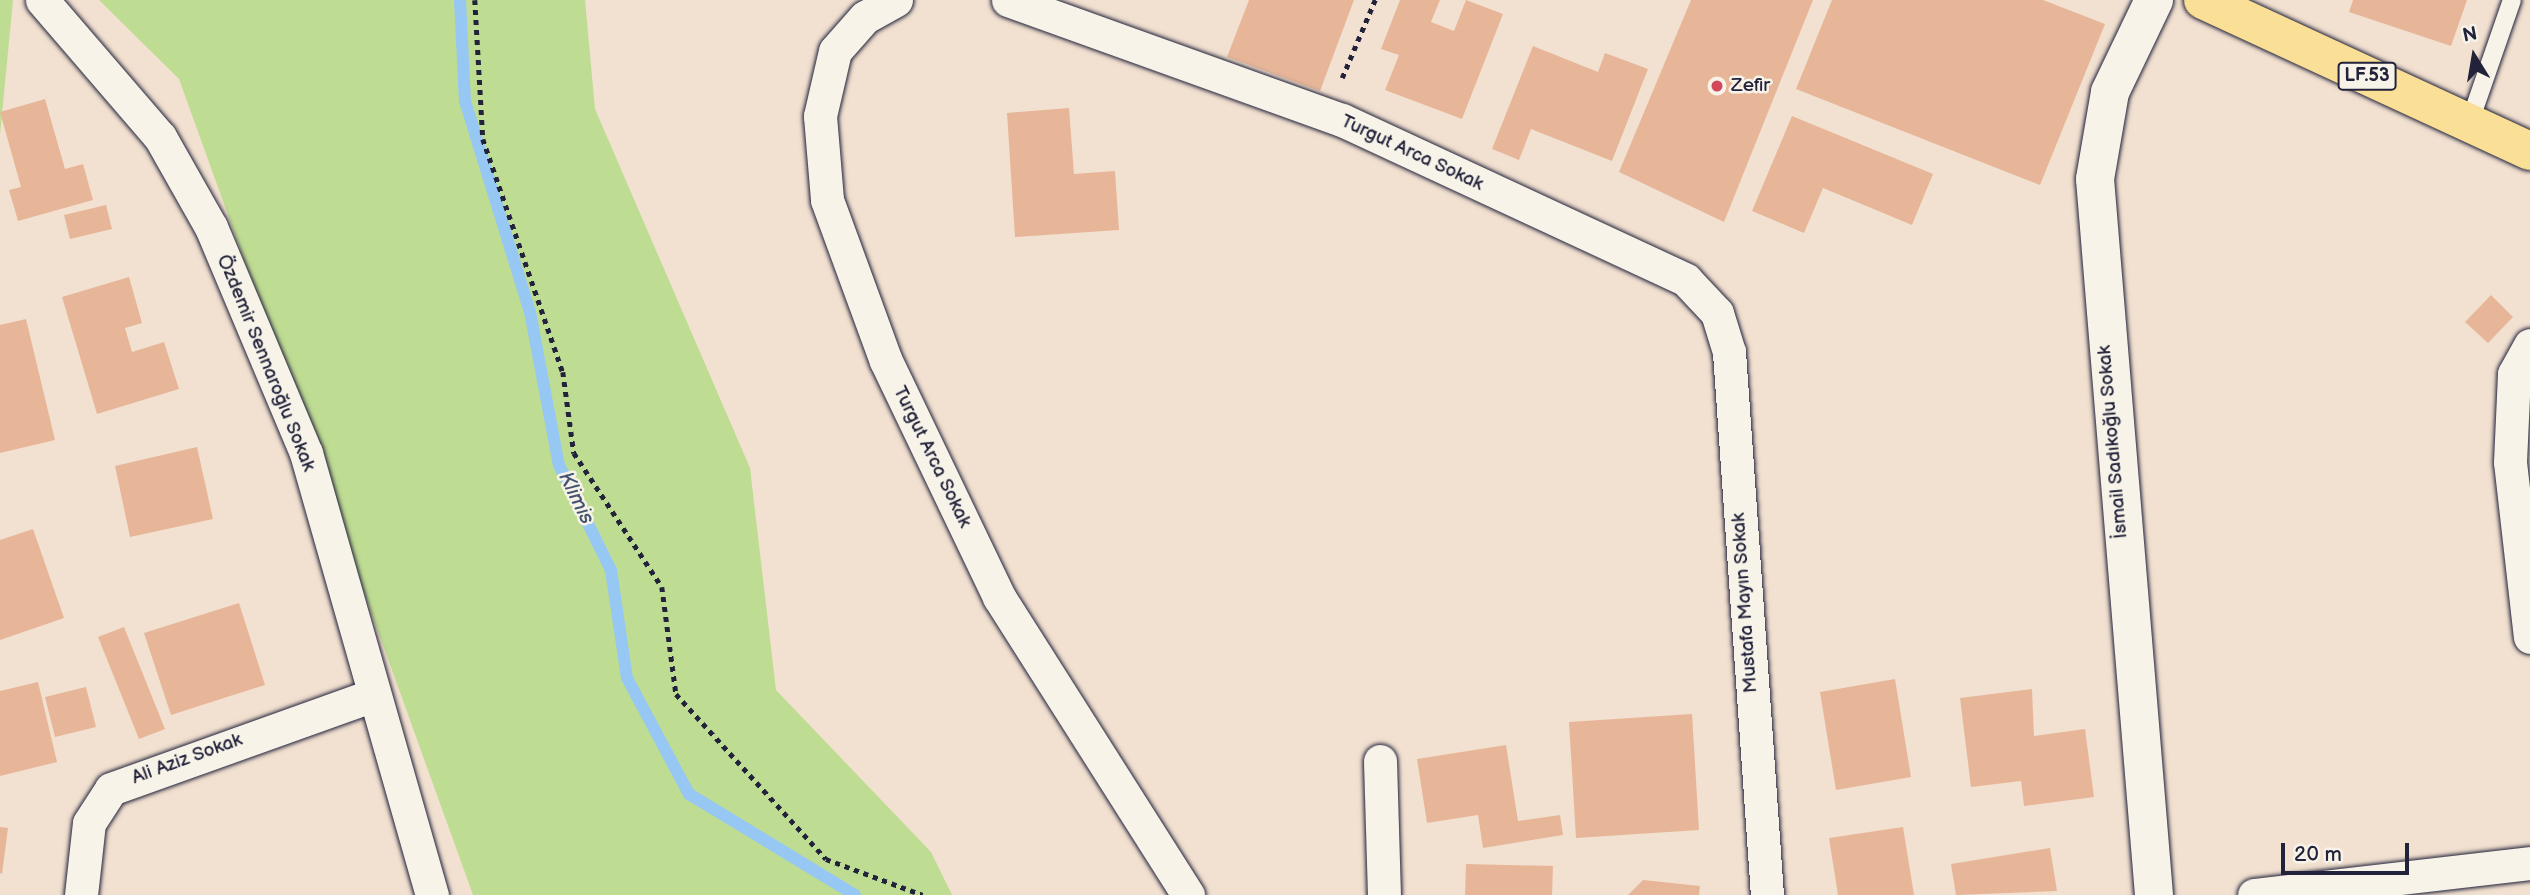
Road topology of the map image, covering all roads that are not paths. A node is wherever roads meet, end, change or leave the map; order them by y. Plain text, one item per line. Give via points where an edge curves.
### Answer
1 (42, 0) edge
2 (896, 0) edge
3 (1008, 0) edge
4 (2154, 0) edge
5 (2203, 0) edge
6 (2512, 0) edge
7 (2469, 124) junction
8 (2530, 151) edge
9 (1717, 313) joint
10 (2530, 345) edge
11 (2530, 637) edge
12 (371, 695) junction
13 (1380, 761) dead end
14 (2530, 863) edge
15 (81, 895) edge
16 (432, 895) edge
17 (1188, 895) edge
18 (1384, 895) edge
19 (1767, 895) edge
20 (2154, 895) edge
21 (2254, 895) edge

1 - 12 street, Özdemir Sennaroğlu Sokak via 160,137 211,227 306,453
2 - 17 street, Turgut Arca Sokak via 865,17 835,51 820,117 827,200 886,360 999,597
3 - 9 street, Turgut Arca Sokak via 1326,114 1686,279
4 - 20 street, İsmail Sadıkoğlu Sokak via 2110,92 2095,179
5 - 7 main road, LF.53
6 - 7 lane
7 - 8 main road, LF.53
9 - 19 street, Mustafa Mayın Sokak via 1729,352
10 - 11 street via 2514,374 2510,462
12 - 15 street, Ali Aziz Sokak via 111,789 89,823
12 - 16 street, Özdemir Sennaroğlu Sokak
13 - 18 street
14 - 21 street

